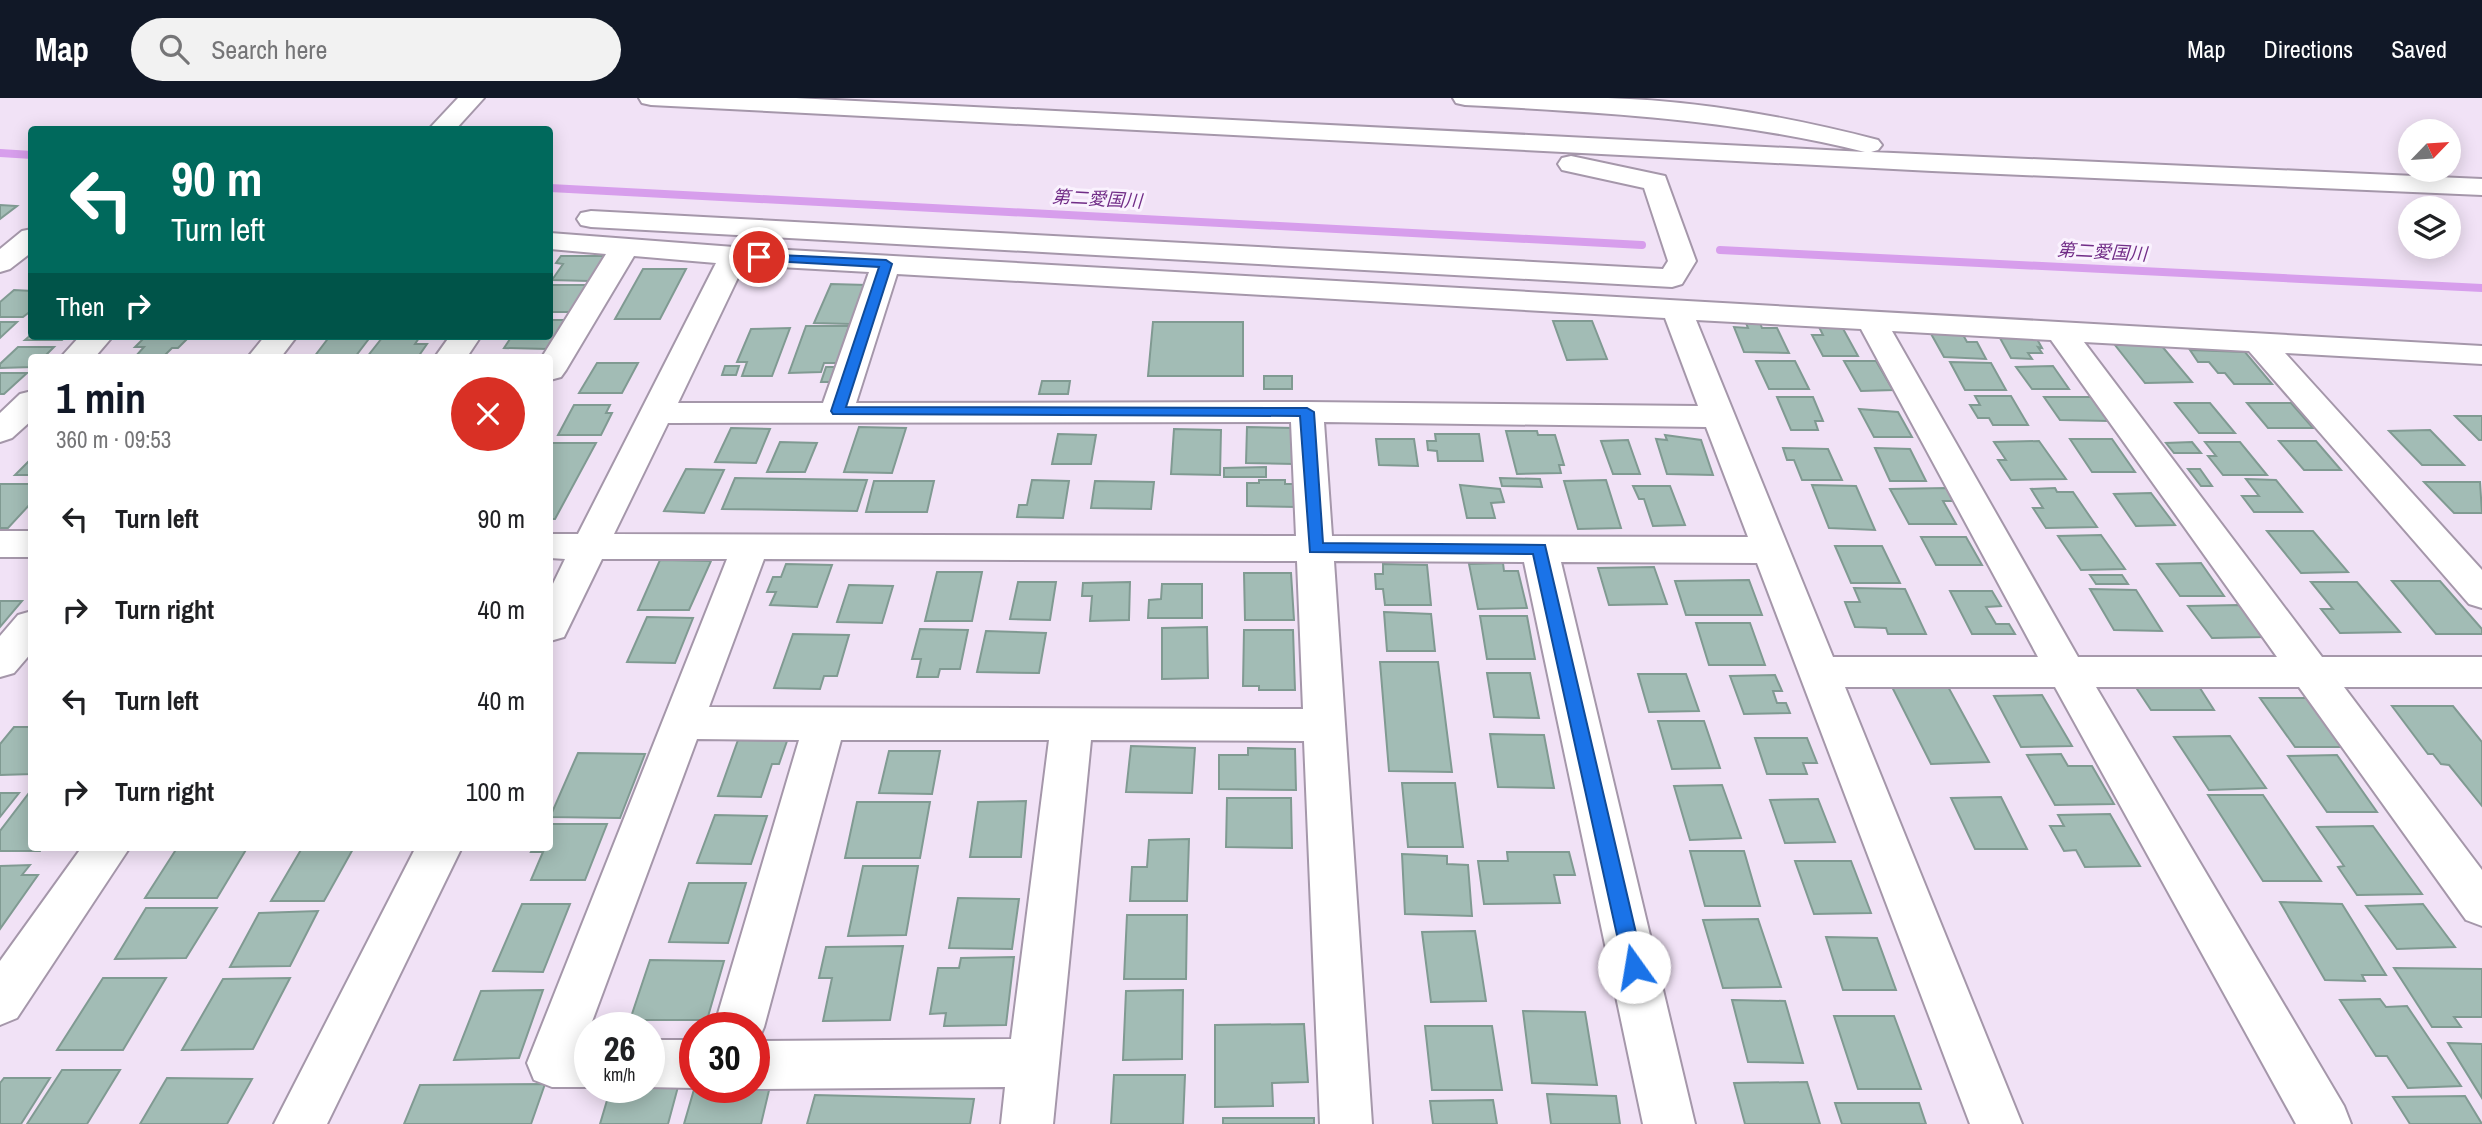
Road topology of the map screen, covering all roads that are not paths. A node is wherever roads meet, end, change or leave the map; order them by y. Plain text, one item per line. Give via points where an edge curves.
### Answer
1 (472, 98) edge
2 (651, 98) edge
3 (1465, 98) edge
4 (881, 104) edge
5 (444, 126) edge
6 (1503, 142) junction
7 (1932, 163) junction
8 (2482, 187) edge
9 (553, 216) edge
10 (28, 240) edge
11 (553, 242) edge
12 (625, 247) junction
13 (734, 256) junction
14 (0, 263) edge
15 (886, 264) junction
16 (1676, 308) junction
17 (1872, 322) junction
18 (2061, 331) junction
19 (94, 340) edge
20 (279, 340) edge
21 (2260, 344) junction
22 (80, 354) edge
23 (267, 354) edge
24 (2468, 354) edge
25 (553, 365) edge
26 (2482, 379) edge
27 (28, 405) edge
28 (837, 411) junction
29 (1307, 412) junction
30 (656, 413) junction
31 (1719, 416) junction
32 (0, 431) edge
33 (0, 544) edge
34 (28, 544) edge
35 (553, 546) edge
36 (590, 546) junction
37 (750, 547) junction
38 (1316, 548) junction
39 (1540, 549) junction
40 (1770, 550) junction
41 (2482, 594) edge
42 (553, 621) edge
43 (28, 630) edge
44 (0, 662) edge
45 (2311, 670) junction
46 (2066, 671) junction
47 (1818, 672) junction
48 (2482, 673) edge
49 (684, 723) junction
50 (825, 723) junction
51 (1072, 725) junction
52 (1324, 725) junction
53 (104, 851) edge
54 (437, 851) edge
55 (2482, 906) edge
56 (0, 1002) edge
57 (743, 1012) edge
58 (574, 1063) edge
59 (1034, 1063) junction
60 (770, 1065) edge
61 (300, 1124) edge
62 (1027, 1124) edge
63 (1346, 1124) edge
64 (1669, 1124) edge
65 (1996, 1124) edge
66 (2325, 1124) edge

1 - 5 street
2 - 4 street
3 - 7 street via 1666,108 1812,129
4 - 6 street
6 - 7 street
6 - 9 street via 1524,153 1656,182 1682,261 1672,278
7 - 8 street
10 - 14 street
11 - 12 street
12 - 13 street
12 - 25 street
13 - 15 street
13 - 30 street
15 - 16 street
15 - 28 street
16 - 17 street
16 - 31 street
17 - 18 street
17 - 46 street
18 - 21 street
18 - 45 street
19 - 22 street
20 - 23 street
21 - 24 street
21 - 41 street
24 - 26 street
27 - 32 street
28 - 29 street
28 - 30 street
29 - 31 street
29 - 38 street
30 - 36 street
31 - 40 street
33 - 34 street
35 - 36 street
36 - 37 street
36 - 42 street
37 - 38 street
37 - 49 street
38 - 39 street
38 - 52 street
39 - 40 street
39 - 64 street
40 - 47 street
43 - 44 street
45 - 46 street
45 - 48 street
45 - 55 street
46 - 47 street
46 - 66 street
47 - 65 street
49 - 50 street
49 - 58 street via 552,1063
50 - 51 street
50 - 57 street
51 - 52 street
51 - 59 street
52 - 63 street
53 - 56 street
54 - 61 street
59 - 60 street
59 - 62 street

